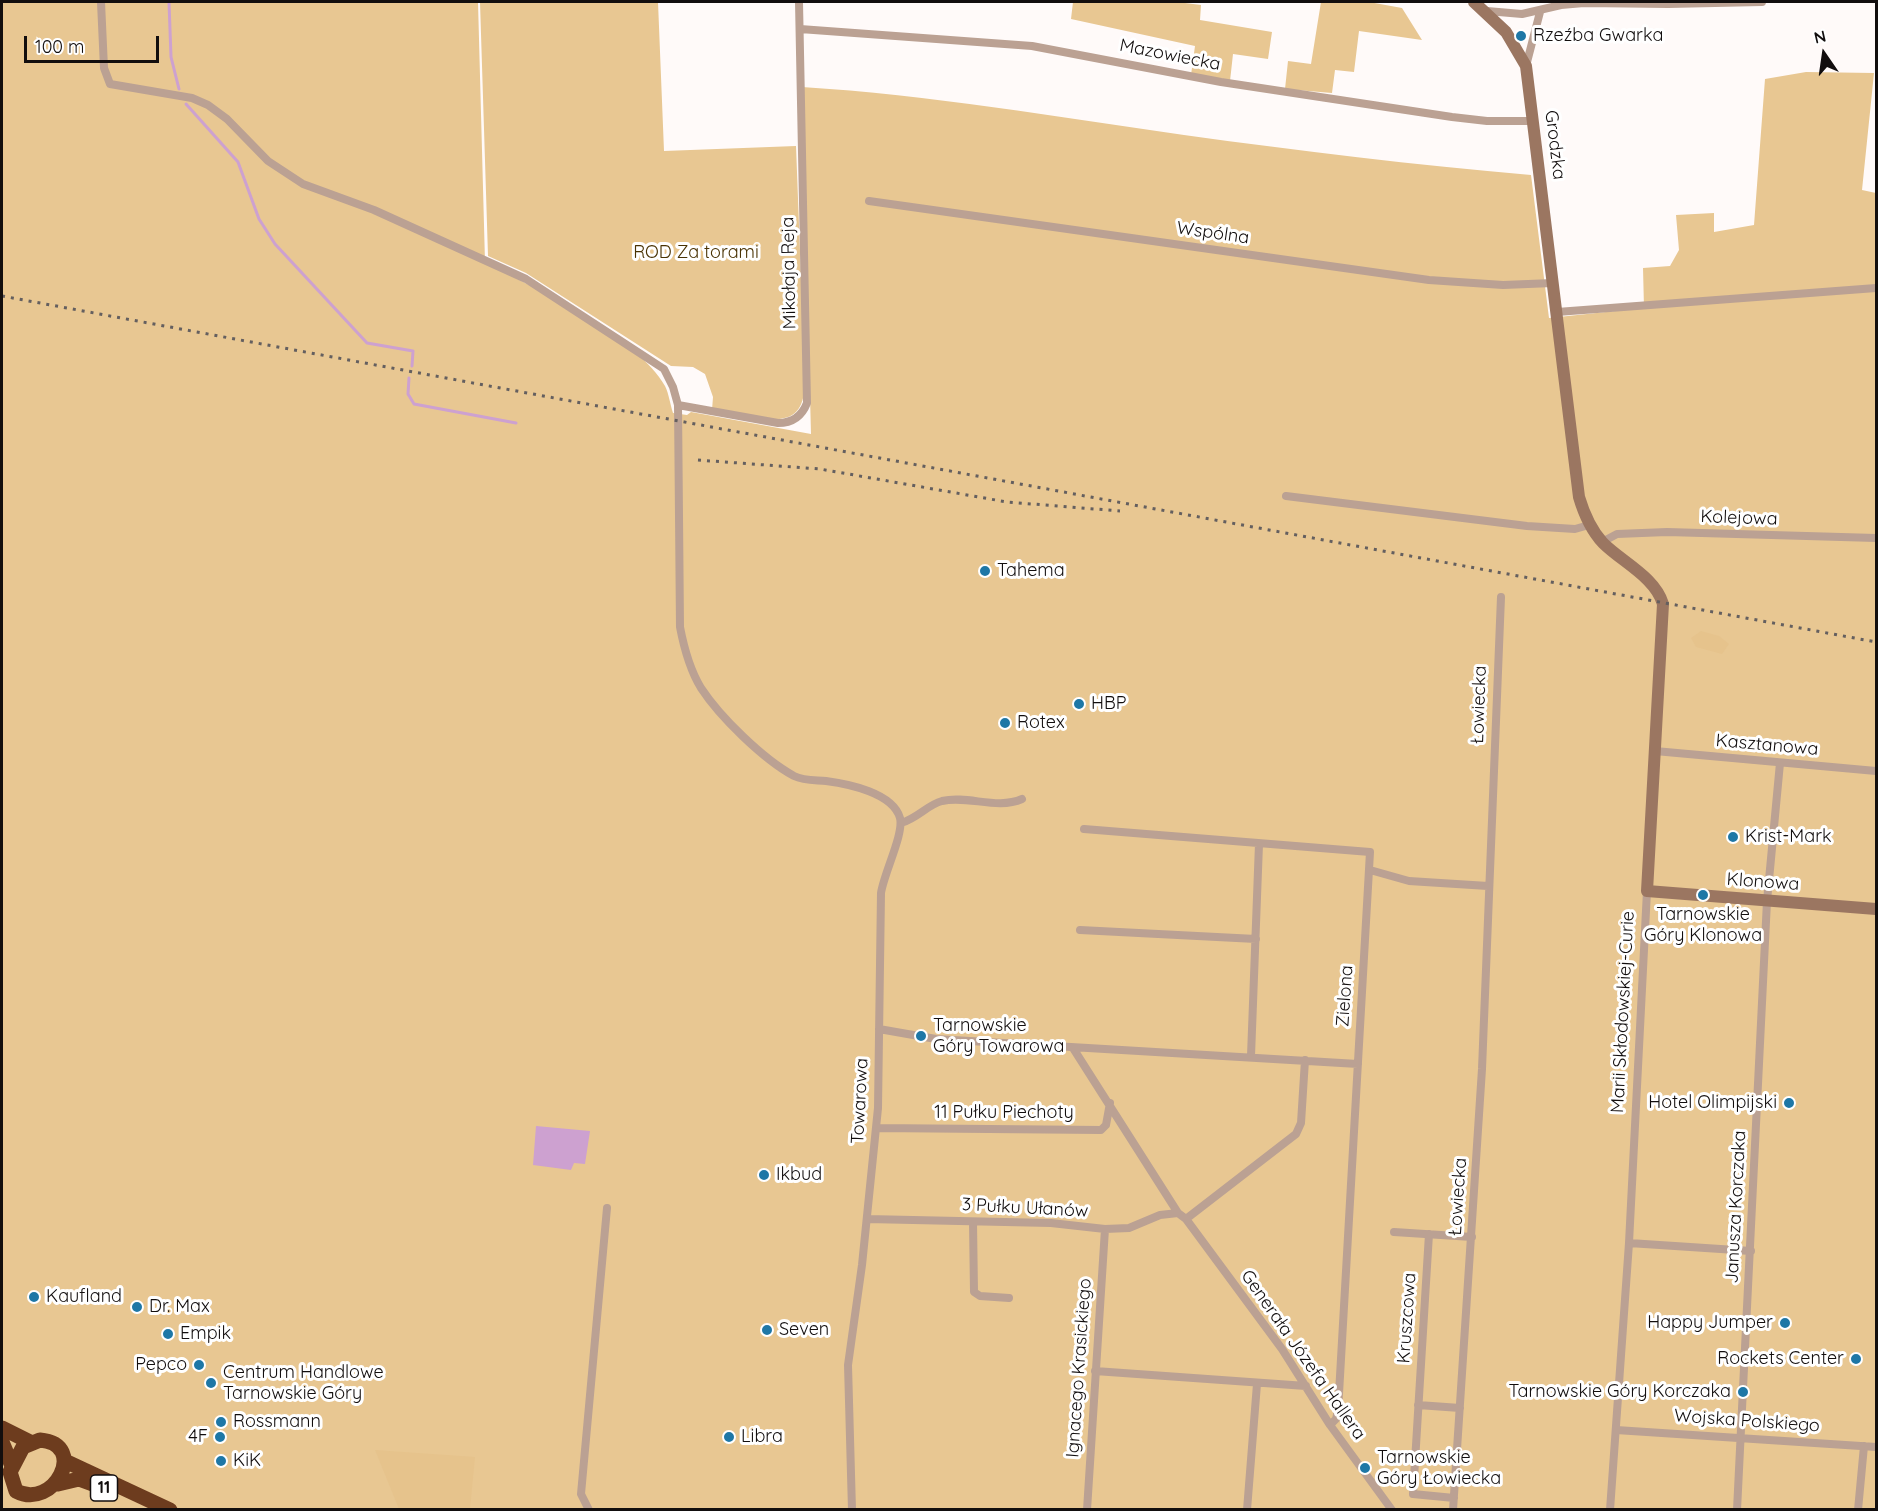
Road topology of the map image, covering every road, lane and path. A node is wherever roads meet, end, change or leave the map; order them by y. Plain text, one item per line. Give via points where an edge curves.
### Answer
1 (101, 2) edge
2 (799, 2) edge
3 (1474, 2) edge
4 (1762, 2) edge
5 (1653, 3) edge
6 (1486, 11) junction
7 (1540, 12) junction
8 (800, 29) junction
9 (1526, 66) junction
10 (1534, 121) junction
11 (869, 201) dead end
12 (1553, 283) junction
13 (1876, 288) edge
14 (1557, 312) junction
15 (678, 405) junction
16 (1286, 496) dead end
17 (1589, 525) junction
18 (1876, 538) edge
19 (1602, 542) junction
20 (1501, 597) dead end
21 (1655, 751) junction
22 (1780, 763) junction
23 (1876, 771) edge
24 (1022, 799) dead end
25 (901, 823) junction
26 (1084, 829) dead end
27 (1259, 844) junction
28 (1370, 870) junction
29 (1488, 886) junction
30 (1647, 891) junction
31 (1767, 901) junction
32 (1876, 909) edge
33 (1080, 930) dead end
34 (1256, 939) junction
35 (879, 1029) junction
36 (1076, 1051) junction
37 (1251, 1056) junction
38 (1305, 1060) junction
39 (1358, 1064) junction
40 (1110, 1103) junction
41 (876, 1128) junction
42 (607, 1208) dead end
43 (1178, 1213) junction
44 (867, 1219) junction
45 (1186, 1219) junction
46 (973, 1222) junction
47 (1106, 1229) junction
48 (1394, 1232) dead end
49 (1429, 1234) junction
50 (1472, 1237) junction
51 (1629, 1243) junction
52 (1751, 1251) junction
53 (1009, 1298) dead end
54 (1095, 1371) junction
55 (1257, 1384) junction
56 (1306, 1386) junction
57 (1418, 1405) junction
58 (1460, 1408) junction
59 (1330, 1425) junction
60 (2, 1428) edge
61 (1616, 1430) junction
62 (1743, 1437) junction
63 (2, 1442) edge
64 (30, 1442) junction
65 (1864, 1446) junction
66 (1876, 1446) edge
67 (65, 1461) junction
68 (12, 1466) junction
69 (58, 1484) junction
70 (1454, 1498) junction
71 (151, 1509) edge
72 (170, 1509) edge
73 (589, 1509) edge
74 (852, 1509) edge
75 (1087, 1509) edge
76 (1247, 1509) edge
77 (1392, 1509) edge
78 (1453, 1509) edge
79 (1610, 1509) edge
80 (1737, 1509) edge
81 (1858, 1509) edge

1 - 15 street via 104,68 110,84 192,98 227,118 268,161 303,184 374,210 526,279 664,369
2 - 8 street, Mikołaja Reja
3 - 6 street, Grodzka
4 - 5 street
5 - 7 street via 1584,3
6 - 7 street
6 - 9 street, Grodzka via 1506,32
7 - 9 street
8 - 10 street, Mazowiecka via 1032,46 1221,82 1452,117
8 - 15 street, Mikołaja Reja via 807,403 787,423
9 - 10 street, Grodzka
10 - 12 street, Grodzka
11 - 12 street, Wspólna via 1429,280 1503,285
12 - 14 street, Grodzka
13 - 14 street
14 - 17 street, Grodzka via 1579,497
15 - 25 street via 678,614 685,648 700,686 733,725 789,773 842,784 886,800 897,809
16 - 17 street via 1527,525 1575,529
17 - 19 street, Grodzka
18 - 19 street, Kolejowa via 1667,532 1617,534
19 - 21 street, Marii Skłodowskiej-Curie via 1654,587 1662,604
20 - 29 street, Łowiecka
21 - 22 street, Kasztanowa
21 - 30 street, Marii Skłodowskiej-Curie
22 - 23 street, Kasztanowa
22 - 31 street, Janusza Korczaka
24 - 25 street via 1007,803 944,801
25 - 35 street, Towarowa via 881,893
26 - 27 street
27 - 28 street via 1370,852
27 - 34 street
28 - 29 street via 1409,881
28 - 39 street, Zielona
29 - 50 street, Łowiecka
30 - 31 street, Klonowa
30 - 51 street, Marii Skłodowskiej-Curie
31 - 32 street, Klonowa
31 - 52 street, Janusza Korczaka
33 - 34 street
34 - 37 street
35 - 36 street via 936,1039
35 - 41 street, Towarowa
36 - 37 street
36 - 40 street, Generała Józefa Hallera
37 - 38 street
38 - 39 street
38 - 45 street via 1301,1123 1296,1134
39 - 59 street, Zielona via 1346,1320 1338,1411
40 - 41 street, 11 Pułku Piechoty via 1106,1125 1101,1130
40 - 43 street, Generała Józefa Hallera
41 - 44 street, Towarowa
42 - 73 street via 581,1494
43 - 45 street, Generała Józefa Hallera
43 - 47 street, 3 Pułku Ułanów via 1160,1215 1129,1228
44 - 46 street, 3 Pułku Ułanów
44 - 74 street, Towarowa via 848,1365
45 - 56 street, Generała Józefa Hallera
46 - 47 street, 3 Pułku Ułanów via 1051,1223
46 - 53 street via 974,1292
47 - 54 street, Ignacego Krasickiego
48 - 49 street
49 - 50 street
49 - 57 street, Kruszcowa
50 - 58 street, Łowiecka
51 - 52 street
51 - 61 street, Marii Skłodowskiej-Curie
52 - 62 street, Janusza Korczaka
54 - 55 street
54 - 75 street, Ignacego Krasickiego
55 - 56 street
55 - 76 street
56 - 59 street, Generała Józefa Hallera
57 - 58 street
57 - 70 street, Kruszcowa via 1413,1494
58 - 70 street, Łowiecka
59 - 77 street, Generała Józefa Hallera
60 - 64 highway
61 - 62 street, Wojska Polskiego
61 - 79 street, Marii Skłodowskiej-Curie
62 - 65 street, Wojska Polskiego
62 - 80 street, Janusza Korczaka
63 - 68 highway
64 - 67 highway via 50,1442
64 - 68 highway
65 - 66 street, Wojska Polskiego
65 - 81 street
67 - 69 highway
67 - 72 highway, 11
68 - 69 highway via 14,1489 28,1499 48,1497
69 - 71 highway, 11 via 88,1481
70 - 78 street, Łowiecka

